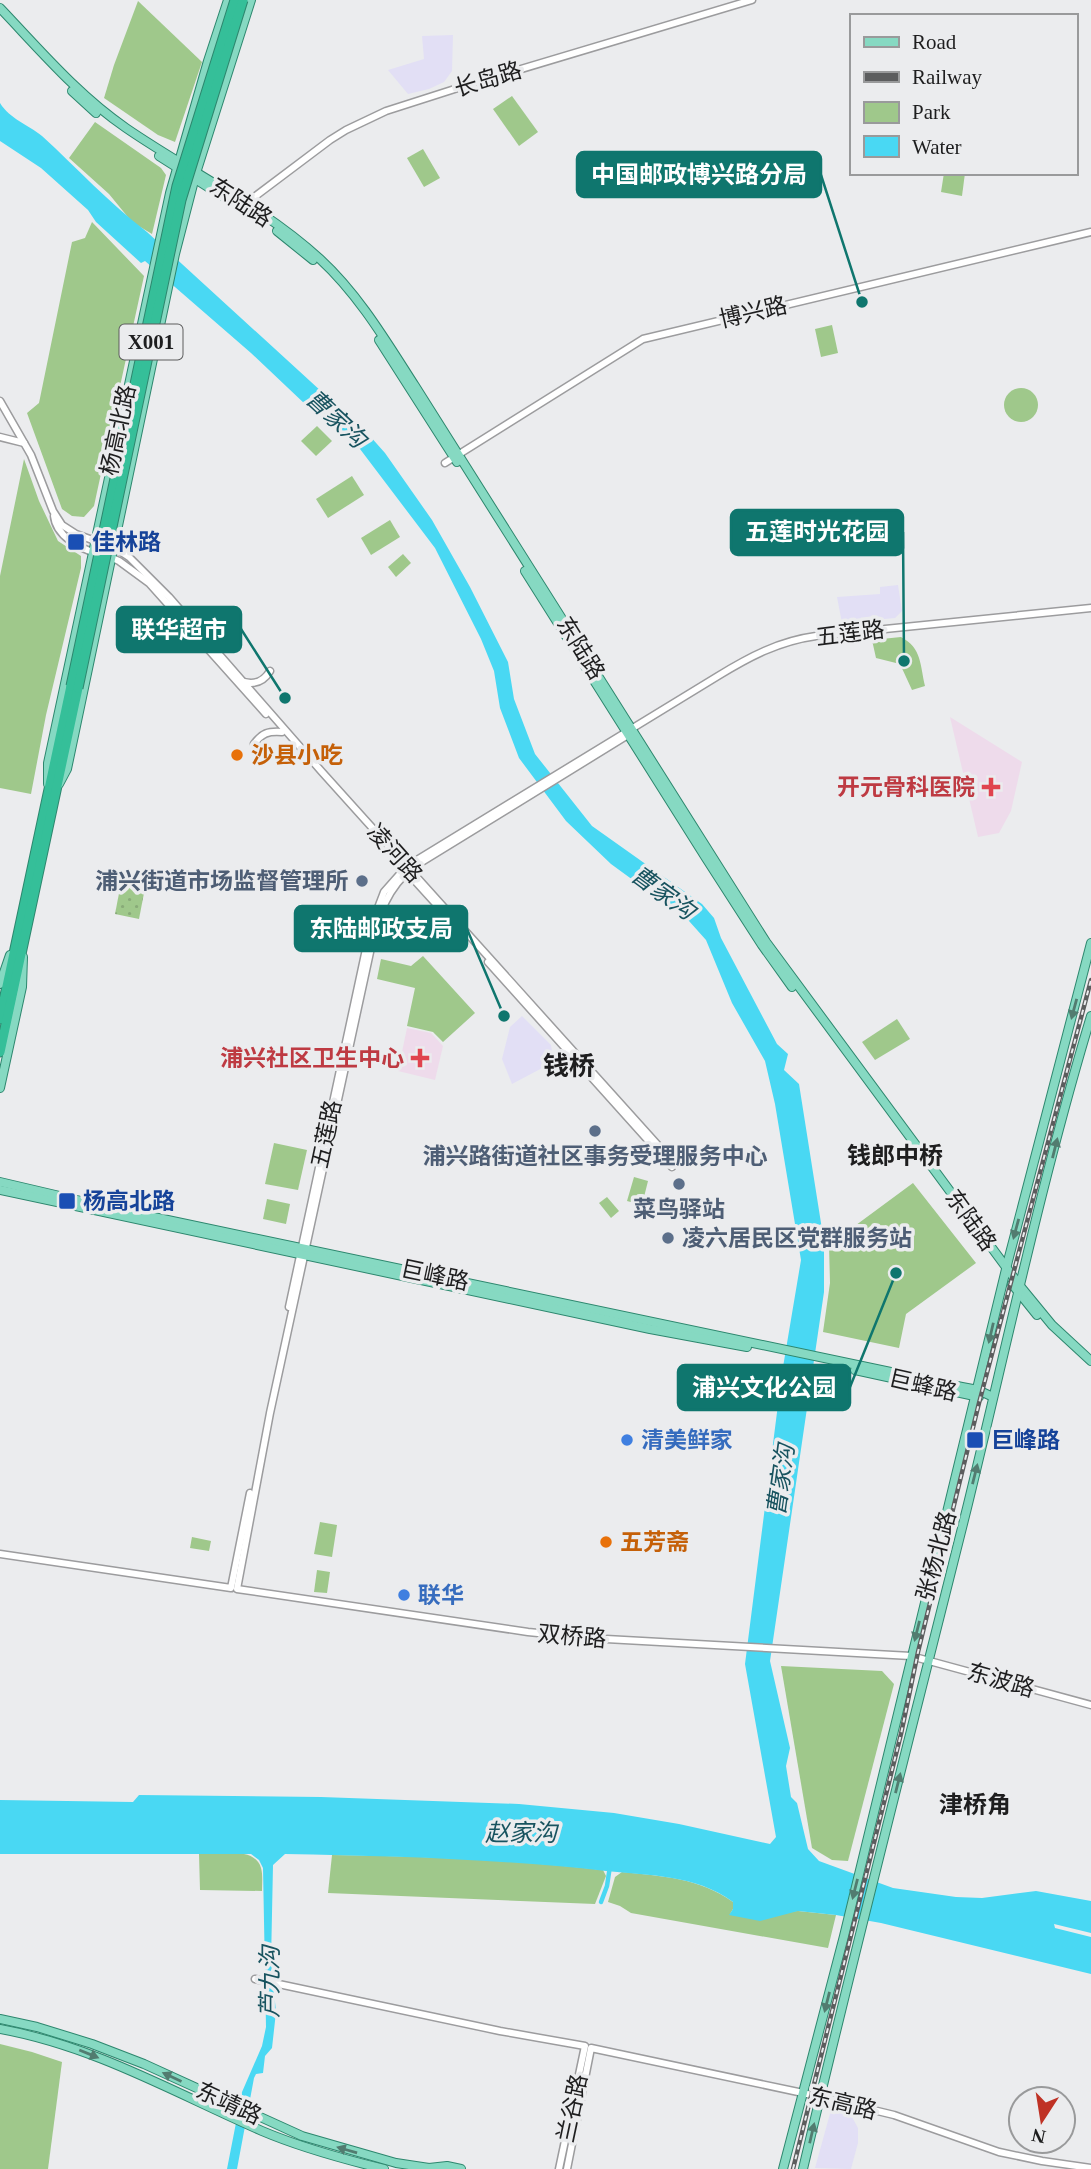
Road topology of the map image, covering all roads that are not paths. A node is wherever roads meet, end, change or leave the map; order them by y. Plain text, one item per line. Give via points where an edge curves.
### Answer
1 (228, 0) edge
2 (235, 0) edge
3 (243, 0) edge
4 (251, 0) edge
5 (752, 0) edge
6 (0, 8) edge
7 (0, 16) edge
8 (177, 165) junction
9 (195, 176) junction
10 (246, 204) junction
11 (1091, 232) edge
12 (0, 401) edge
13 (0, 435) edge
14 (23, 441) junction
15 (456, 456) junction
16 (445, 463) dead end
17 (53, 511) junction
18 (95, 541) junction
19 (113, 546) junction
20 (93, 552) junction
21 (111, 557) junction
22 (1091, 608) edge
23 (270, 671) dead end
24 (244, 682) junction
25 (74, 687) junction
26 (628, 731) junction
27 (282, 732) junction
28 (254, 744) dead end
29 (52, 789) junction
30 (407, 869) junction
31 (21, 937) junction
32 (1091, 943) edge
33 (3, 967) edge
34 (0, 984) edge
35 (7, 1004) junction
36 (1091, 1016) edge
37 (0, 1019) edge
38 (0, 1052) edge
39 (0, 1088) edge
40 (673, 1165) dead end
41 (0, 1182) edge
42 (0, 1191) edge
43 (304, 1251) junction
44 (1005, 1271) junction
45 (1019, 1289) junction
46 (1091, 1361) edge
47 (1091, 1369) edge
48 (977, 1394) junction
49 (993, 1397) junction
50 (0, 1553) edge
51 (234, 1589) junction
52 (911, 1656) junction
53 (928, 1659) junction
54 (1091, 1704) edge
55 (255, 1979) dead end
56 (0, 2019) edge
57 (0, 2029) edge
58 (588, 2047) junction
59 (803, 2093) junction
60 (820, 2097) junction
61 (1091, 2168) edge
62 (384, 2169) edge
63 (461, 2169) edge
64 (559, 2169) edge
65 (567, 2169) edge
66 (783, 2169) edge
67 (803, 2169) edge

1 - 8 main road, 杨高北路 / X001
2 - 25 highway, 杨高北路 / X001, bridge via 177,186
3 - 25 highway, 杨高北路 / X001, bridge via 181,200
4 - 9 main road, 杨高北路 / X001
5 - 10 street, 长岛路 via 386,111 330,140
6 - 8 main road, 东陆路 via 87,97
7 - 8 main road, 东陆路 via 83,101
8 - 9 main road, 东陆路
8 - 18 main road, 杨高北路 / X001
9 - 10 main road, 东陆路
9 - 15 main road, 东陆路 via 286,238 337,284 372,328
9 - 19 main road, 杨高北路 / X001, bridge
10 - 15 main road, 东陆路 via 299,241 348,288 387,341
11 - 15 street, 博兴路 via 643,339
12 - 14 street
13 - 14 street
14 - 17 street
15 - 16 street, 博兴路
15 - 26 main road, 东陆路
17 - 18 street via 68,530
17 - 20 street via 54,523 63,534
18 - 19 street
18 - 20 main road, 杨高北路 / X001
19 - 21 main road, 杨高北路 / X001
19 - 24 street, 凌河路 via 152,579
20 - 21 street
20 - 29 main road, 杨高北路 / X001 via 48,763
21 - 27 street, 凌河路 via 149,583
21 - 29 main road, 杨高北路 / X001 via 68,769
22 - 26 street, 五莲路 via 795,640 747,658
23 - 24 street via 259,682
24 - 30 street, 凌河路
25 - 29 highway, 杨高北路 / X001
26 - 30 street, 五莲路
26 - 44 main road, 东陆路 via 766,951
27 - 28 street via 261,734
27 - 30 street, 凌河路
29 - 31 highway, 杨高北路 / X001
30 - 40 street, 凌河路
30 - 43 street, 五莲路 via 388,895 375,927
31 - 33 main road, X001
31 - 35 highway, 杨高北路 / X001
31 - 39 main road, X001 via 22,986
32 -> 44 main road, 张杨北路
33 - 34 main road, X001
35 - 37 highway, 杨高北路 / X001
35 - 38 highway, 杨高北路 / X001
45 -> 36 main road, 张杨北路
41 - 43 main road, 巨峰路
42 - 43 main road, 巨峰路
43 - 48 main road, 巨峰路
43 - 51 street, 五莲路
44 - 45 main road, 东陆路
44 -> 48 main road, 张杨北路
45 - 46 main road, 东陆路
45 - 47 main road, 东陆路 via 1048,1329
45 - 49 main road, 张杨北路
48 - 49 main road, 巨峰路
48 -> 52 main road, 张杨北路
53 -> 49 main road, 张杨北路
50 - 51 street, 双桥路
51 - 52 street, 双桥路 via 588,1638
52 - 53 street, 东波路
52 -> 59 main road, 张杨北路
53 - 54 street, 东波路
60 -> 53 main road, 张杨北路
55 - 58 street, 东高路
63 -> 56 main road, 东靖路 via 383,2160 302,2136 144,2064 92,2044
57 -> 62 main road, 东靖路 via 67,2045 299,2145
58 - 59 street, 东高路
58 - 64 street, 兰谷路
58 - 65 street, 兰谷路
59 - 60 street, 东高路
59 - 66 main road, 张杨北路
60 - 61 street, 东高路 via 894,2115 999,2152
67 -> 60 main road, 张杨北路

